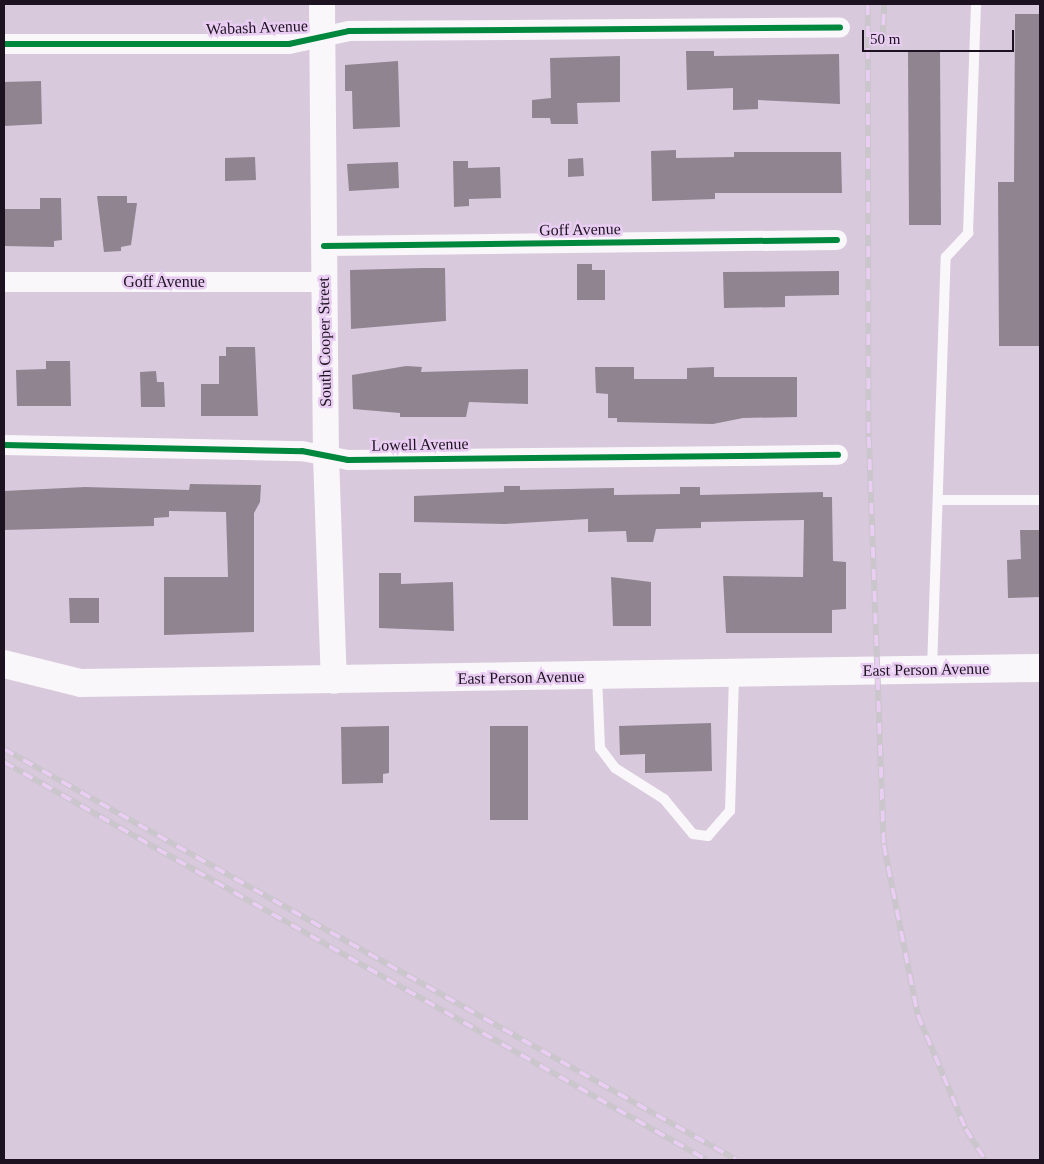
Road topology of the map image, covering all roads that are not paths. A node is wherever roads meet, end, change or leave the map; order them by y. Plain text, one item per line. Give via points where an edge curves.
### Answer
1 (322, 4) edge
2 (976, 4) edge
3 (840, 28) dead end
4 (322, 40) junction
5 (4, 44) edge
6 (837, 240) dead end
7 (324, 246) junction
8 (4, 282) edge
9 (324, 282) junction
10 (4, 445) edge
11 (838, 455) dead end
12 (326, 456) junction
13 (938, 500) junction
14 (1040, 500) edge
15 (4, 664) edge
16 (1040, 668) edge
17 (932, 670) junction
18 (734, 674) junction
19 (597, 676) junction
20 (334, 681) junction

1 - 4 street, South Cooper Street
2 - 13 lane via 968,233 946,257
3 - 4 street, Wabash Avenue via 349,31
4 - 5 street, Wabash Avenue
4 - 7 street, South Cooper Street
6 - 7 street, Goff Avenue
7 - 9 street, South Cooper Street
8 - 9 street, Goff Avenue
9 - 12 street, South Cooper Street
10 - 12 street, Lowell Avenue via 302,451
11 - 12 street, Lowell Avenue via 348,460
12 - 20 street, South Cooper Street
13 - 14 lane
13 - 17 lane
15 - 20 main road, East Person Avenue via 81,683
16 - 17 main road, East Person Avenue
17 - 18 main road, East Person Avenue
18 - 19 main road, East Person Avenue
18 - 19 lane via 730,811 708,836 693,834 664,799 615,768 600,748
19 - 20 main road, East Person Avenue

